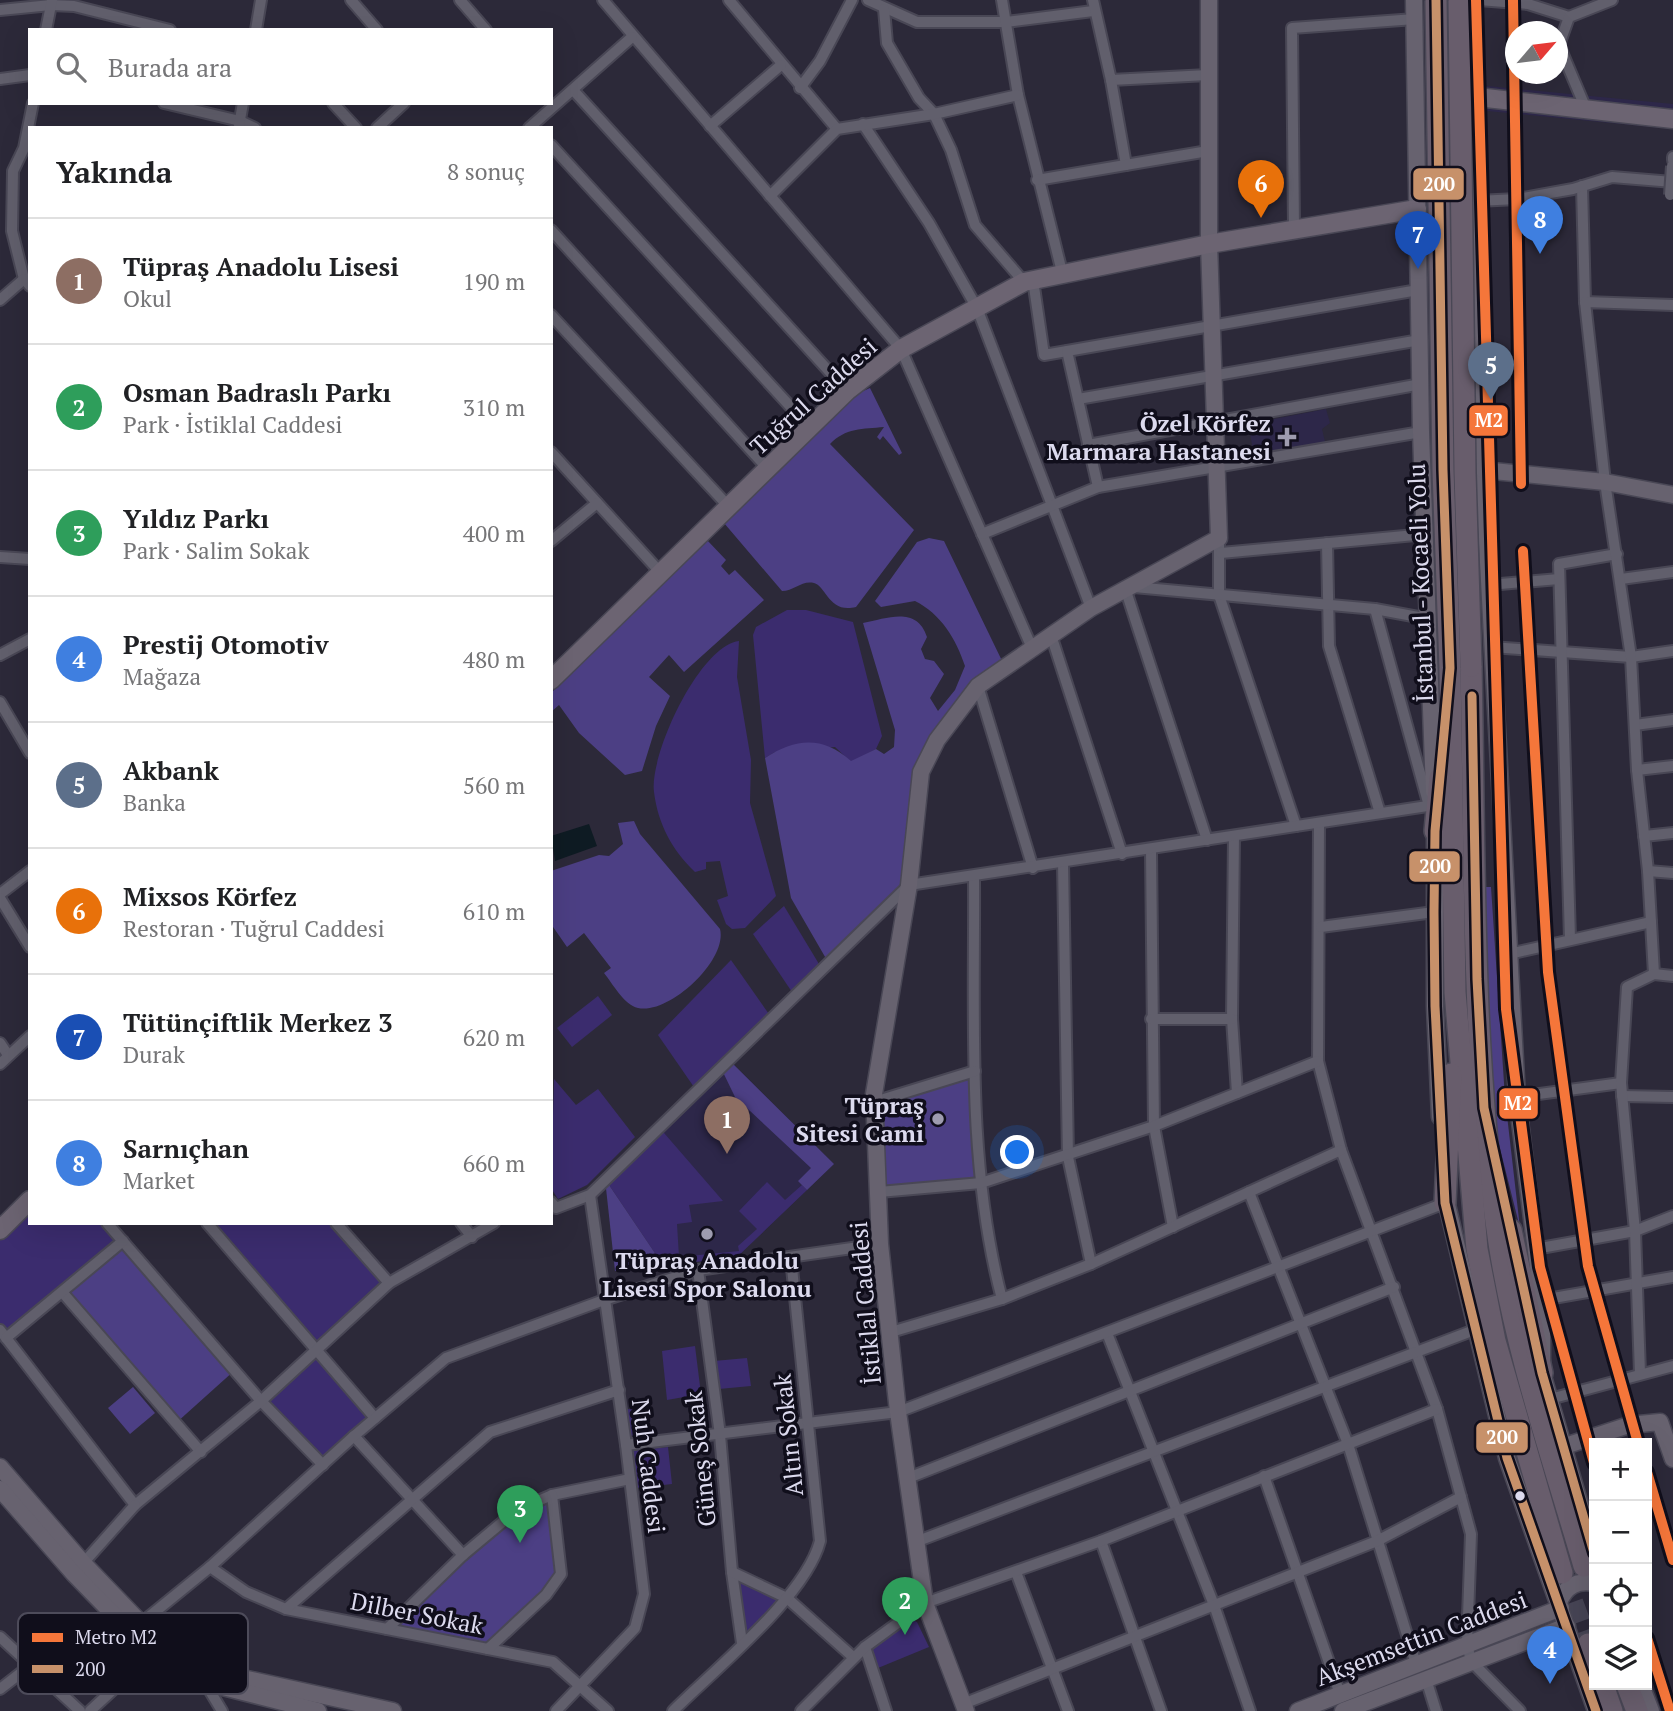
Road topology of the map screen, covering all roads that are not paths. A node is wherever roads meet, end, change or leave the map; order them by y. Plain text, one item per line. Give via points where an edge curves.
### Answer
1 (261, 0) edge
2 (351, 0) edge
3 (460, 0) edge
4 (603, 0) edge
5 (852, 0) edge
6 (868, 0) edge
7 (1002, 0) edge
8 (1209, 0) edge
9 (1436, 0) edge
10 (1459, 0) edge
11 (1465, 0) edge
12 (1477, 0) edge
13 (1612, 0) edge
14 (1414, 1) edge
15 (51, 2) edge
16 (734, 2) edge
17 (1093, 5) edge
18 (884, 9) junction
19 (0, 10) edge
20 (1569, 17) junction
21 (1415, 19) junction
22 (1006, 22) junction
23 (46, 28) edge
24 (162, 28) edge
25 (256, 28) edge
26 (375, 28) edge
27 (484, 28) edge
28 (632, 37) junction
29 (781, 65) junction
30 (28, 75) edge
31 (1208, 75) junction
32 (0, 79) edge
33 (1111, 80) junction
34 (800, 88) junction
35 (574, 91) junction
36 (1018, 95) junction
37 (1476, 97) junction
38 (553, 103) edge
39 (33, 105) edge
40 (171, 105) edge
41 (243, 105) edge
42 (335, 105) edge
43 (402, 105) edge
44 (551, 105) edge
45 (1586, 108) junction
46 (934, 114) junction
47 (1673, 119) edge
48 (239, 124) edge
49 (863, 124) junction
50 (30, 126) edge
51 (354, 126) edge
52 (379, 126) edge
53 (534, 126) edge
54 (710, 126) junction
55 (837, 129) junction
56 (553, 147) edge
57 (27, 148) edge
58 (1208, 150) junction
59 (1126, 164) junction
60 (1672, 166) edge
61 (13, 171) junction
62 (0, 172) edge
63 (1037, 180) junction
64 (1673, 182) edge
65 (1583, 186) junction
66 (1670, 195) dead end
67 (770, 196) junction
68 (1477, 201) junction
69 (1417, 217) junction
70 (1478, 218) junction
71 (1294, 228) junction
72 (553, 232) edge
73 (1209, 244) junction
74 (1062, 272) junction
75 (1029, 281) junction
76 (27, 283) edge
77 (1418, 290) junction
78 (0, 300) edge
79 (1585, 302) junction
80 (1673, 305) edge
81 (977, 307) junction
82 (553, 317) edge
83 (1212, 328) junction
84 (1420, 340) junction
85 (901, 349) junction
86 (1067, 351) junction
87 (1213, 375) junction
88 (1421, 383) junction
89 (847, 391) junction
90 (1078, 400) junction
91 (1215, 421) junction
92 (810, 428) junction
93 (1421, 432) junction
94 (1088, 445) junction
95 (553, 454) edge
96 (768, 469) junction
97 (1216, 469) junction
98 (1483, 470) junction
99 (1605, 482) junction
100 (1098, 487) junction
101 (1673, 495) edge
102 (597, 503) junction
103 (1051, 504) junction
104 (729, 507) junction
105 (982, 534) junction
106 (1426, 534) junction
107 (553, 539) edge
108 (1327, 543) junction
109 (1220, 546) junction
110 (1617, 554) junction
111 (0, 557) edge
112 (28, 559) edge
113 (660, 572) junction
114 (1673, 572) edge
115 (1559, 579) junction
116 (1621, 579) junction
117 (1489, 585) junction
118 (1130, 589) junction
119 (1219, 594) junction
120 (1327, 605) junction
121 (1091, 608) junction
122 (1375, 609) junction
123 (1429, 619) junction
124 (1051, 635) junction
125 (28, 640) edge
126 (1032, 648) junction
127 (1491, 648) junction
128 (1673, 651) edge
129 (1560, 654) junction
130 (0, 655) edge
131 (1631, 657) junction
132 (1450, 668) junction
133 (553, 678) edge
134 (978, 686) junction
135 (0, 702) edge
136 (1673, 720) edge
137 (1635, 725) junction
138 (28, 750) edge
139 (1673, 766) edge
140 (1637, 770) junction
141 (1432, 805) junction
142 (1380, 813) junction
143 (1319, 823) junction
144 (1296, 826) junction
145 (1435, 831) junction
146 (1673, 833) edge
147 (1234, 836) junction
148 (1644, 836) junction
149 (1207, 840) junction
150 (1151, 850) junction
151 (1122, 854) junction
152 (1063, 863) junction
153 (1033, 867) junction
154 (1648, 871) junction
155 (28, 873) edge
156 (1673, 873) edge
157 (974, 877) junction
158 (909, 885) junction
159 (0, 896) edge
160 (1434, 912) junction
161 (1651, 922) junction
162 (1321, 926) junction
163 (1570, 939) junction
164 (28, 944) edge
165 (1509, 954) junction
166 (1654, 974) junction
167 (1673, 976) edge
168 (1455, 992) junction
169 (1151, 1019) junction
170 (1232, 1019) junction
171 (28, 1038) edge
172 (0, 1043) edge
173 (4, 1060) edge
174 (1318, 1061) junction
175 (975, 1071) junction
176 (1621, 1083) junction
177 (1237, 1093) junction
178 (1622, 1096) junction
179 (1517, 1097) junction
180 (1673, 1097) edge
181 (874, 1102) junction
182 (1485, 1108) junction
183 (1154, 1126) junction
184 (1341, 1150) junction
185 (1068, 1157) junction
186 (981, 1183) junction
187 (879, 1192) junction
188 (1249, 1192) junction
189 (590, 1195) junction
190 (28, 1202) edge
191 (1445, 1203) junction
192 (553, 1204) edge
193 (1673, 1216) edge
194 (109, 1225) edge
195 (209, 1225) edge
196 (338, 1225) edge
197 (463, 1225) edge
198 (491, 1225) edge
199 (1173, 1227) junction
200 (1371, 1229) junction
201 (0, 1230) edge
202 (1635, 1231) junction
203 (472, 1237) junction
204 (123, 1241) junction
205 (880, 1244) junction
206 (1535, 1248) junction
207 (792, 1258) junction
208 (1091, 1264) junction
209 (1278, 1267) junction
210 (698, 1270) junction
211 (1673, 1277) edge
212 (389, 1283) junction
213 (1635, 1286) junction
214 (1394, 1287) junction
215 (63, 1293) junction
216 (1002, 1299) junction
217 (604, 1300) junction
218 (1542, 1300) junction
219 (1302, 1324) junction
220 (1478, 1329) junction
221 (891, 1332) junction
222 (1107, 1332) junction
223 (3, 1334) edge
224 (317, 1348) junction
225 (1416, 1352) junction
226 (1673, 1366) edge
227 (1542, 1373) junction
228 (1640, 1373) junction
229 (1326, 1387) junction
230 (618, 1390) junction
231 (1131, 1393) junction
232 (1550, 1399) junction
233 (261, 1401) junction
234 (1437, 1409) junction
235 (898, 1412) junction
236 (375, 1418) junction
237 (1666, 1424) edge
238 (808, 1425) junction
239 (720, 1434) junction
240 (354, 1436) junction
241 (1348, 1444) junction
242 (626, 1445) junction
243 (1562, 1447) junction
244 (201, 1452) junction
245 (1154, 1452) junction
246 (1673, 1459) edge
247 (323, 1465) junction
248 (0, 1467) edge
249 (1264, 1476) junction
250 (908, 1478) junction
251 (630, 1479) junction
252 (0, 1489) edge
253 (552, 1495) junction
254 (1461, 1497) junction
255 (410, 1499) junction
256 (135, 1505) junction
257 (1178, 1511) junction
258 (918, 1541) junction
259 (1101, 1541) junction
260 (1377, 1541) junction
261 (463, 1555) junction
262 (1590, 1564) edge
263 (1590, 1564) edge
264 (209, 1567) junction
265 (79, 1569) junction
266 (1589, 1569) edge
267 (732, 1572) junction
268 (1016, 1572) junction
269 (1299, 1572) junction
270 (1556, 1575) junction
271 (787, 1598) junction
272 (925, 1603) junction
273 (1214, 1605) junction
274 (1560, 1605) junction
275 (286, 1609) junction
276 (121, 1613) edge
277 (128, 1613) edge
278 (153, 1613) edge
279 (1534, 1618) junction
280 (1567, 1628) junction
281 (387, 1629) junction
282 (1541, 1634) junction
283 (1136, 1636) junction
284 (0, 1637) edge
285 (742, 1643) junction
286 (1467, 1644) junction
287 (865, 1647) junction
288 (1588, 1648) edge
289 (488, 1649) junction
290 (18, 1653) edge
291 (853, 1657) junction
292 (1471, 1661) junction
293 (1416, 1664) junction
294 (1053, 1668) junction
295 (18, 1675) edge
296 (1426, 1679) junction
297 (248, 1684) edge
298 (582, 1685) junction
299 (0, 1689) edge
300 (248, 1689) edge
301 (1605, 1690) edge
302 (1629, 1690) edge
303 (1644, 1690) edge
304 (62, 1694) edge
305 (108, 1694) edge
306 (214, 1694) edge
307 (964, 1707) edge
308 (1344, 1707) edge
309 (80, 1711) edge
310 (90, 1711) edge
311 (222, 1711) edge
312 (318, 1711) edge
313 (393, 1711) edge
314 (556, 1711) edge
315 (608, 1711) edge
316 (673, 1711) edge
317 (801, 1711) edge
318 (886, 1711) edge
319 (1068, 1711) edge
320 (1161, 1711) edge
321 (1250, 1711) edge
322 (1298, 1711) edge
323 (1436, 1711) edge
324 (1520, 1711) edge
325 (1596, 1711) edge
326 (1612, 1711) edge
327 (1637, 1711) edge
328 (1651, 1711) edge

1 - 25 street
2 - 26 street
3 - 27 street
4 - 28 street
5 - 34 street
6 - 18 street
7 - 22 street
8 - 31 main road
9 - 132 highway, İstanbul - Kocaeli Yolu, bridge
10 - 182 highway, bridge via 1465,473 1477,979
11 - 14 main road
12 - 20 street via 1528,4
12 - 37 main road
13 - 20 street
14 - 21 main road
15 - 19 street
15 - 23 street
15 - 24 street
16 - 29 street
17 - 22 street
17 - 33 street
18 - 22 street via 917,22
18 - 46 street via 887,43
20 - 45 street via 1559,45
21 - 69 main road
21 - 71 street via 1292,28
22 - 36 street
28 - 35 street
28 - 54 street
29 - 34 street
29 - 54 street
30 - 32 street
31 - 33 street
31 - 58 main road
33 - 59 street
34 - 55 street
35 - 38 street
35 - 89 street
36 - 46 street
36 - 63 street
37 - 45 main road
37 - 68 main road
39 - 50 street
40 - 48 street
41 - 48 street
42 - 51 street
43 - 52 street
44 - 53 street
45 - 47 main road
46 - 49 street
46 - 75 street via 975,225
49 - 55 street
49 - 81 street via 929,223
54 - 67 street
55 - 67 street
56 - 92 street
57 - 61 street
58 - 59 street
58 - 73 main road
59 - 63 street
60 - 66 street, bridge
61 - 62 street
61 - 76 street via 12,231
63 - 74 street
64 - 65 street via 1612,177
65 - 68 street via 1517,200
65 - 79 street
67 - 85 street
68 - 69 main road
68 - 70 main road
69 - 70 main road via 1467,208
69 - 71 main road, Tuğrul Caddesi
69 - 77 main road
70 - 98 main road
71 - 73 main road, Tuğrul Caddesi
72 - 96 street
73 - 74 main road, Tuğrul Caddesi
73 - 83 main road
74 - 75 main road, Tuğrul Caddesi
75 - 81 main road, Tuğrul Caddesi
75 - 86 street via 1044,355
76 - 78 street
77 - 83 street
77 - 84 main road
79 - 80 street
79 - 99 street
81 - 85 main road, Tuğrul Caddesi
81 - 103 street
82 - 104 street
83 - 86 street
83 - 87 main road
84 - 87 street
84 - 88 main road
85 - 89 main road, Tuğrul Caddesi
85 - 105 street
86 - 90 street
87 - 90 street
87 - 91 main road
88 - 91 street
88 - 93 main road
89 - 92 main road, Tuğrul Caddesi
90 - 94 street
91 - 94 street
91 - 97 main road
92 - 96 main road, Tuğrul Caddesi
93 - 97 street
93 - 106 main road
94 - 100 street
95 - 102 street
96 - 104 main road, Tuğrul Caddesi
97 - 100 street
97 - 109 main road
98 - 99 main road
98 - 117 main road
99 - 101 main road
99 - 110 street
100 - 103 street
102 - 107 street
102 - 113 street
103 - 105 street
103 - 121 street
104 - 113 main road, Tuğrul Caddesi
105 - 126 street
106 - 108 street
106 - 123 main road
108 - 109 street
108 - 120 street
109 - 118 main road, İstiklal Caddesi
109 - 119 street
110 - 115 street via 1559,564
110 - 116 street
111 - 112 street
113 - 133 main road, Tuğrul Caddesi
114 - 116 street
115 - 117 street
115 - 129 street
116 - 131 street
117 - 127 main road
118 - 119 street
118 - 121 main road, İstiklal Caddesi
118 - 149 street
119 - 120 street
119 - 144 street
120 - 122 street
120 - 142 street via 1329,646
121 - 124 main road, İstiklal Caddesi
122 - 123 street
122 - 141 street
123 - 141 main road
124 - 126 main road, İstiklal Caddesi
124 - 151 street
125 - 130 street
126 - 134 main road, İstiklal Caddesi
127 - 129 street
127 - 165 main road
128 - 131 street
129 - 131 street
129 - 163 street
131 - 137 street
132 - 145 highway
132 - 168 highway, İstanbul - Kocaeli Yolu
134 - 153 street
134 - 158 main road, İstiklal Caddesi via 937,740 921,772
135 - 138 street
136 - 137 street
137 - 140 street
139 - 140 street
140 - 148 street
141 - 142 street
141 - 145 main road
142 - 143 street
143 - 144 street
143 - 162 street
144 - 147 street
145 - 160 main road
146 - 148 street
147 - 149 street
147 - 170 street
148 - 154 street
149 - 150 street
150 - 151 street
150 - 169 street
151 - 152 street
152 - 153 street
152 - 185 street
153 - 157 street
154 - 156 street
154 - 161 street
155 - 159 street
157 - 158 street
157 - 175 street
158 - 181 main road, İstiklal Caddesi
158 - 189 street
159 - 164 street
160 - 162 street
160 - 191 main road
161 - 163 street
161 - 166 street
162 - 174 street
163 - 165 street
165 - 179 main road
166 - 167 street
166 - 176 street via 1627,987
168 - 191 highway
168 - 270 highway, İstanbul - Kocaeli Yolu via 1477,1249 1495,1342
169 - 170 street
169 - 183 street
170 - 177 street
171 - 173 street
172 - 173 street
174 - 177 street
174 - 184 street
175 - 181 street
175 - 186 street
176 - 178 street
176 - 179 street
177 - 183 street
178 - 180 street
178 - 202 street
179 - 206 main road
181 - 187 main road, İstiklal Caddesi
182 - 227 highway
182 - 262 highway via 1499,1245 1517,1336
183 - 185 street
183 - 199 street
184 - 188 street
184 - 200 street
185 - 186 street
185 - 208 street
186 - 187 street
186 - 216 street via 990,1254
187 - 205 main road, İstiklal Caddesi
188 - 199 street
188 - 209 street
189 - 192 street via 556,1208
189 - 217 street, Nuh Caddesi
190 - 201 main road
191 - 200 street
191 - 220 main road
193 - 202 street
194 - 204 street
195 - 224 street
196 - 212 street
197 - 203 street
198 - 203 street
199 - 208 street
200 - 209 street
200 - 214 street
202 - 206 street
202 - 213 street
203 - 212 street
204 - 215 street
204 - 233 street
205 - 207 street
205 - 221 main road, İstiklal Caddesi
206 - 218 main road
207 - 210 street
207 - 238 street, Altın Sokak
208 - 216 street
209 - 219 street
209 - 222 street
210 - 217 street
210 - 239 street, Güneş Sokak
211 - 213 street
212 - 224 street
213 - 218 street
213 - 228 street
214 - 219 street
214 - 225 street
215 - 223 street
215 - 244 street
216 - 221 street
217 - 230 street, Nuh Caddesi
217 - 236 street via 446,1358
218 - 227 main road
219 - 229 street
219 - 231 street
220 - 225 street
220 - 270 main road via 1507,1458
221 - 235 main road, İstiklal Caddesi
222 - 231 street
222 - 235 street
223 - 256 street
224 - 233 street
224 - 236 street
225 - 229 street
225 - 234 street
226 - 228 street
227 - 232 main road
228 - 232 street
229 - 241 street
229 - 245 street
230 - 242 street, Nuh Caddesi
230 - 255 street via 489,1432
231 - 245 street
231 - 250 street
232 - 243 main road
233 - 244 street
233 - 247 street
234 - 241 street
234 - 254 street
235 - 238 street
235 - 250 main road, İstiklal Caddesi
236 - 240 street
237 - 243 main road via 1629,1425
237 - 246 main road
238 - 239 street
238 - 271 street, Altın Sokak via 820,1541 816,1557
239 - 242 street
239 - 267 street, Güneş Sokak
240 - 247 street
240 - 255 street
241 - 249 street
241 - 260 street
242 - 251 street, Nuh Caddesi
243 - 263 main road
244 - 256 street
245 - 257 street
245 - 258 street
247 - 264 street
248 - 265 main road
249 - 257 street
249 - 269 street
250 - 258 main road, İstiklal Caddesi
251 - 253 street
251 - 298 street, Nuh Caddesi via 644,1594 635,1628
252 - 265 main road
253 - 261 street via 517,1510
253 - 289 street via 561,1574 546,1595
254 - 260 street
254 - 286 street via 1471,1534
255 - 261 street
255 - 275 street
256 - 265 street
257 - 259 street
257 - 273 street
258 - 272 main road, İstiklal Caddesi
259 - 268 street
259 - 283 street
260 - 269 street
260 - 293 street
261 - 281 street
264 - 275 street, Dilber Sokak via 246,1592
264 - 278 street
265 - 276 main road
265 - 277 main road
266 - 274 main road, Akşemsettin Caddesi via 1562,1594
267 - 271 street
267 - 285 street, Güneş Sokak
268 - 272 street
268 - 294 street
269 - 273 street
269 - 308 street
270 - 274 main road
270 - 279 main road
271 - 285 street, Altın Sokak
271 - 291 street
272 - 287 street
272 - 307 main road, İstiklal Caddesi
273 - 283 street
273 - 321 street
274 - 279 main road, Akşemsettin Caddesi
274 - 280 main road
275 - 281 street, Dilber Sokak
279 - 286 main road, Akşemsettin Caddesi
280 - 282 main road, Akşemsettin Caddesi
280 - 288 main road
280 - 288 main road via 1584,1636
281 - 289 street, Dilber Sokak
282 - 288 main road
282 - 292 main road, Akşemsettin Caddesi
283 - 294 street
283 - 320 street
284 - 290 street
285 - 316 street, Altın Sokak
286 - 292 street
286 - 293 main road, Akşemsettin Caddesi
287 - 291 street
287 - 318 street
288 - 325 main road
289 - 298 street, Dilber Sokak via 553,1662
291 - 317 street
292 - 296 main road, Akşemsettin Caddesi
292 - 324 street
293 - 308 main road, Akşemsettin Caddesi
294 - 307 street
294 - 319 street
295 - 299 street
296 - 308 main road, Akşemsettin Caddesi
296 - 323 street
297 - 313 main road
298 - 314 street, Nuh Caddesi
298 - 315 street, Dilber Sokak
300 - 312 main road
301 - 326 highway
302 - 327 highway
303 - 328 main road
304 - 309 street
305 - 310 street
306 - 311 street
308 - 322 main road, Akşemsettin Caddesi

